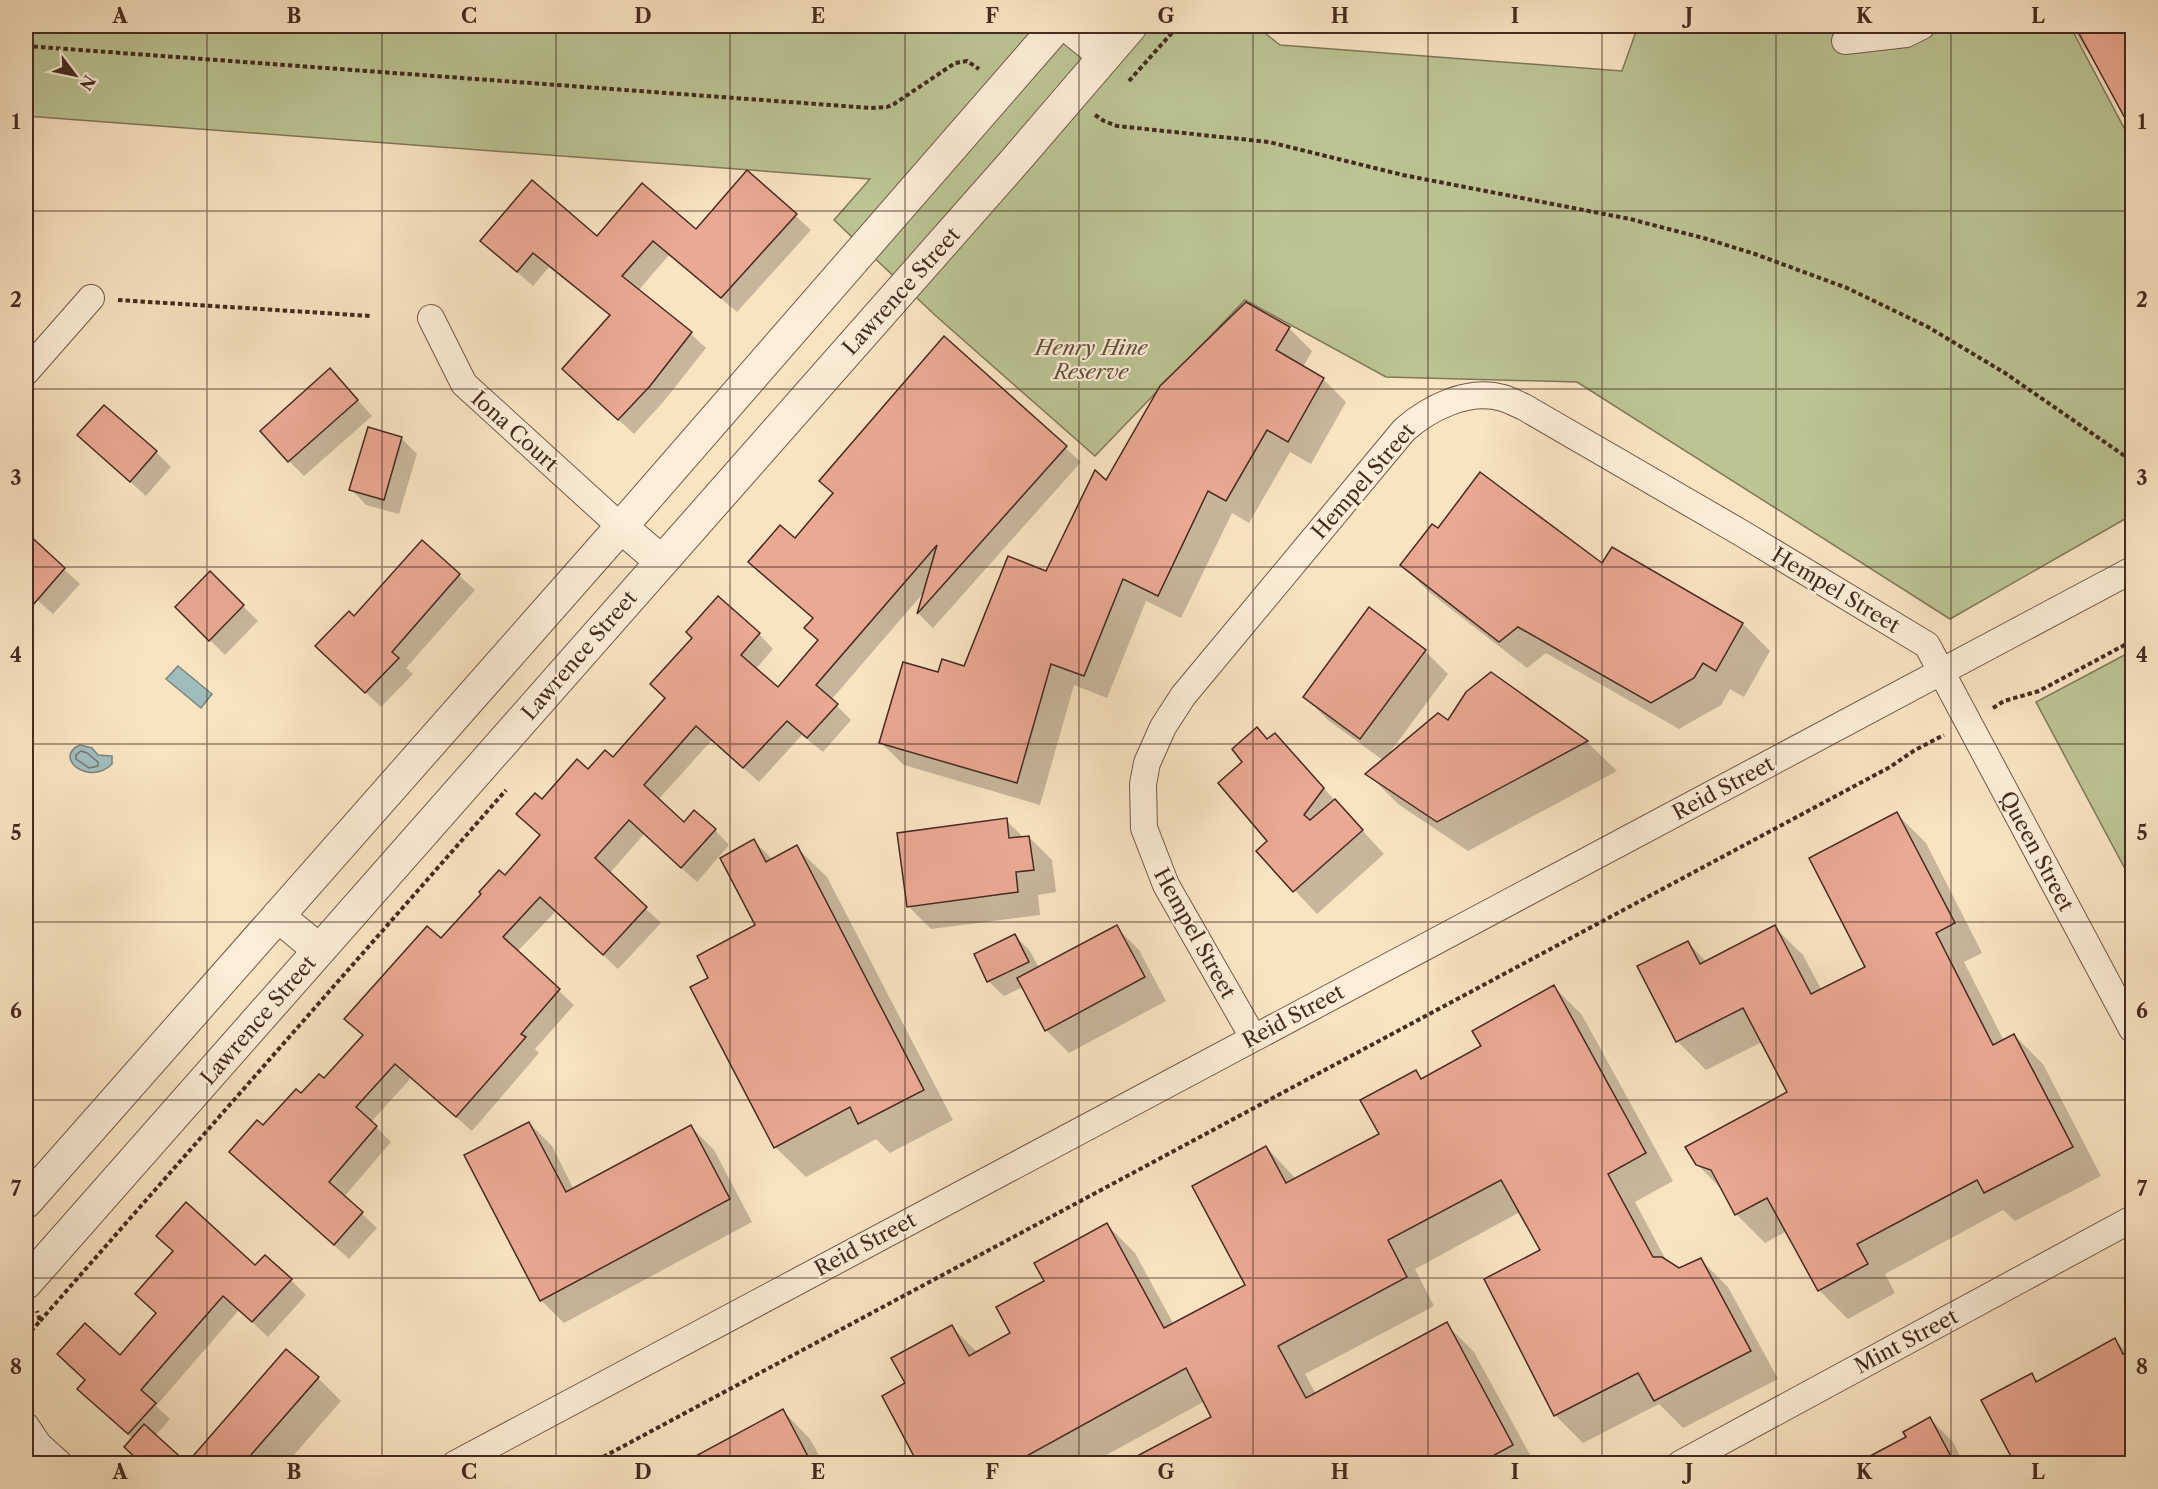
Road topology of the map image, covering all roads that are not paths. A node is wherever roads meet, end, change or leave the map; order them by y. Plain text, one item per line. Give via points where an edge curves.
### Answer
1 (1057, 26) edge
2 (1068, 26) edge
3 (1131, 26) edge
4 (1922, 26) edge
5 (1845, 41) dead end
6 (1105, 56) junction
7 (91, 298) road end
8 (431, 318) dead end
9 (26, 372) edge
10 (621, 527) junction
11 (661, 561) junction
12 (2133, 570) edge
13 (1941, 673) junction
14 (278, 916) junction
15 (319, 950) junction
16 (2133, 1029) edge
17 (1253, 1037) junction
18 (26, 1202) edge
19 (2133, 1219) edge
20 (26, 1283) edge
21 (30, 1436) edge
22 (60, 1464) edge
23 (455, 1464) edge
24 (1680, 1464) edge

1 - 10 street
2 - 6 street
3 - 6 street, Lawrence Street
4 - 5 street via 1906,34
6 - 11 street, Lawrence Street
7 - 9 street
8 - 10 street, Iona Court via 464,384
10 - 11 street
10 - 14 street
11 - 15 street, Lawrence Street
12 - 13 street, Reid Street
13 - 16 street, Queen Street
13 - 17 street, Reid Street
13 - 17 street, Hempel Street via 1927,645 1524,407 1483,396 1440,406 1418,417 1183,696 1147,763 1143,784 1144,828 1150,847 1166,885
14 - 15 street
14 - 18 street
15 - 20 street, Lawrence Street
17 - 23 street, Reid Street
19 - 24 street, Mint Street
21 - 22 street

